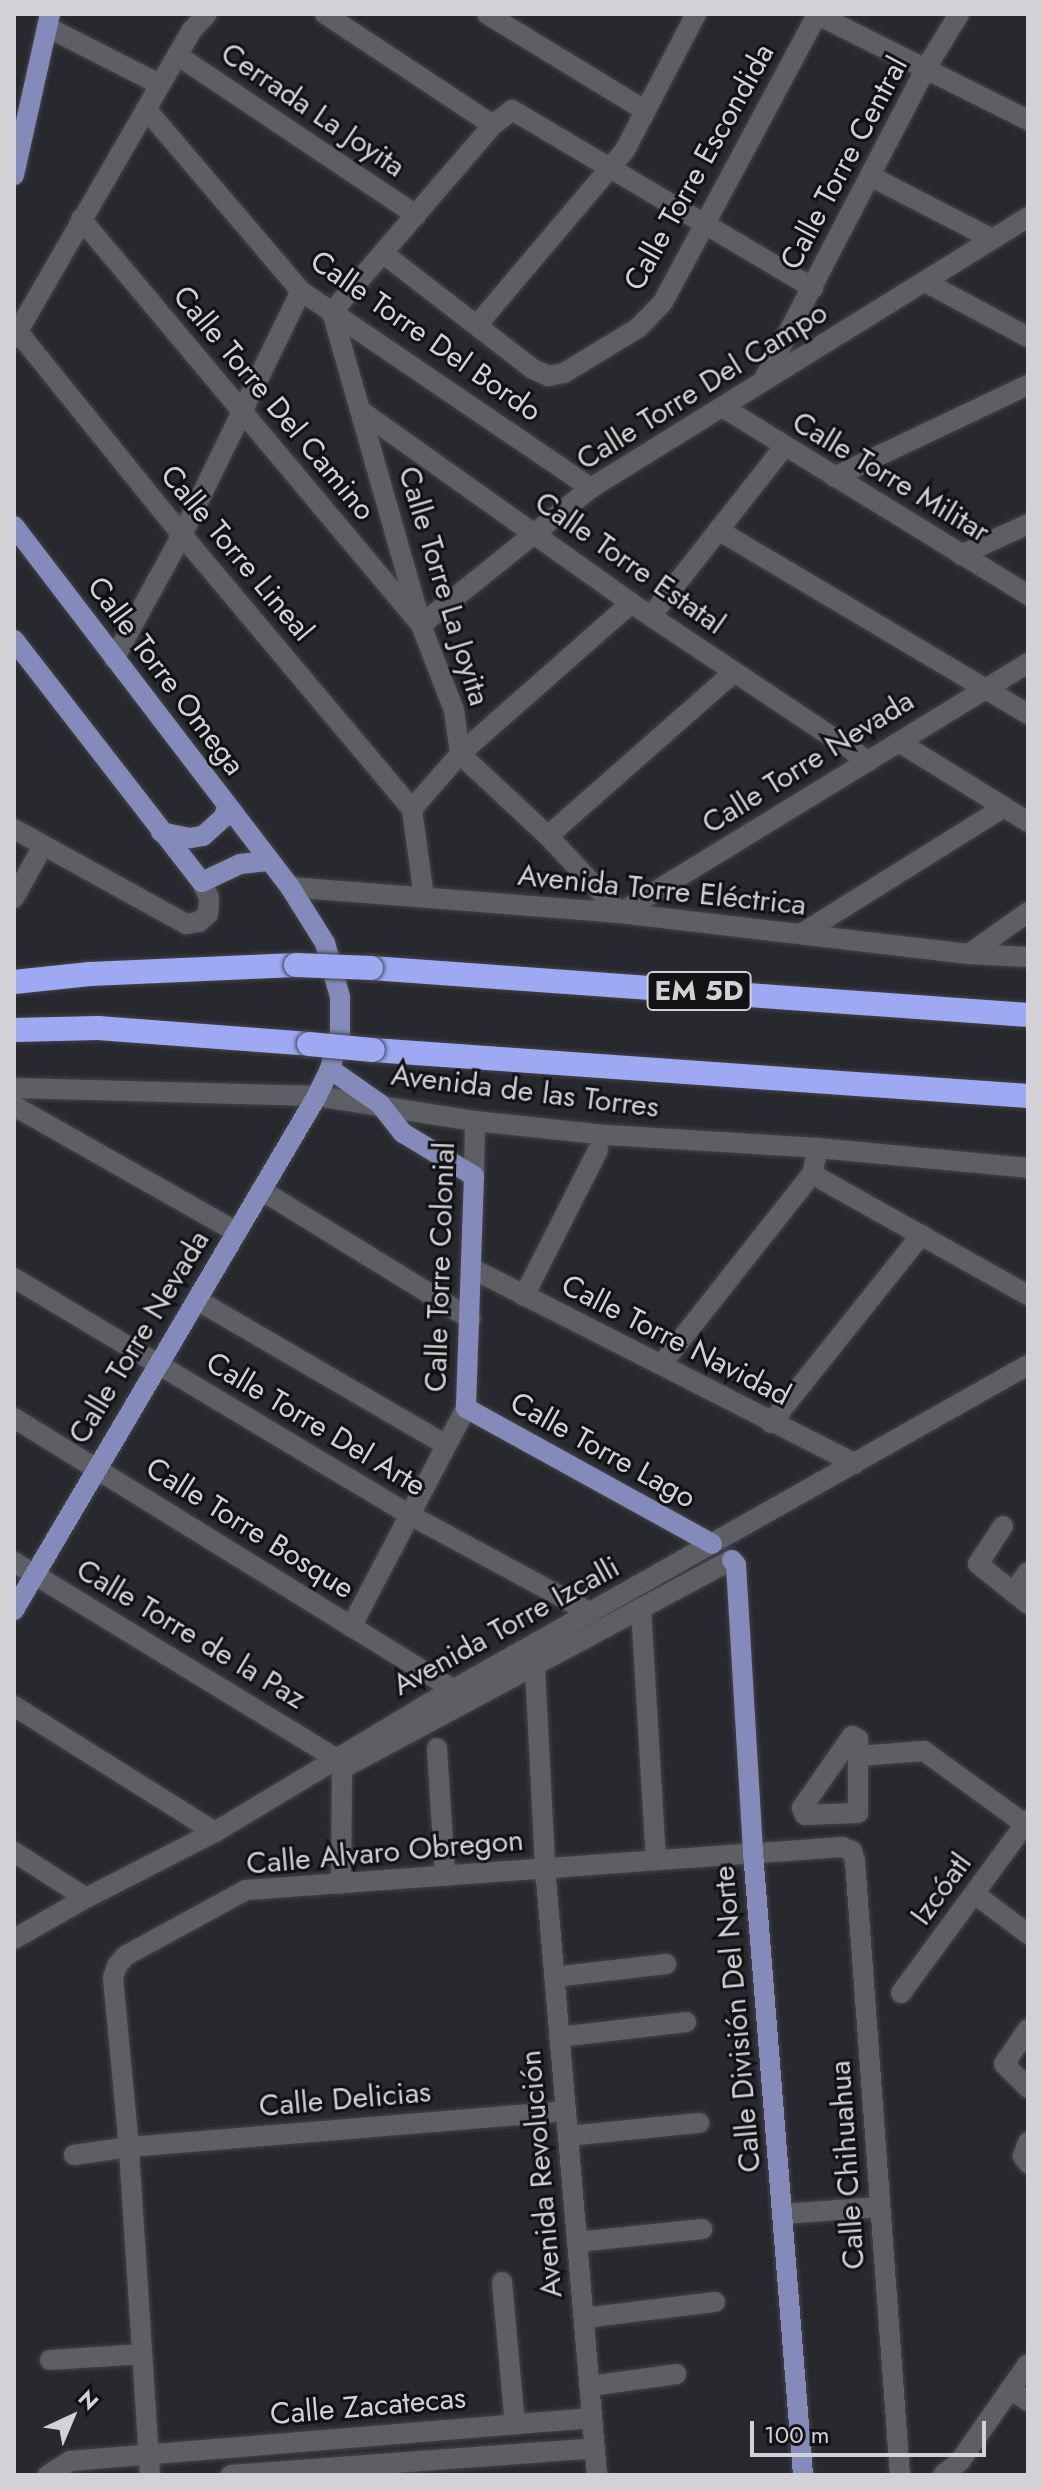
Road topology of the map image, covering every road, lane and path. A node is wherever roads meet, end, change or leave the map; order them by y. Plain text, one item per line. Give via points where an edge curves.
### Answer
1 (207, 14) edge
2 (325, 14) edge
3 (487, 14) edge
4 (696, 14) edge
5 (816, 14) edge
6 (959, 14) edge
7 (49, 20) edge
8 (177, 55) junction
9 (925, 70) junction
10 (159, 84) junction
11 (146, 109) junction
12 (646, 111) junction
13 (1027, 118) edge
14 (493, 125) junction
15 (611, 168) junction
16 (14, 175) edge
17 (870, 176) junction
18 (416, 215) junction
19 (1028, 217) edge
20 (81, 219) junction
21 (707, 225) junction
22 (992, 239) junction
23 (384, 254) junction
24 (925, 282) junction
25 (813, 288) junction
26 (301, 291) junction
27 (332, 312) junction
28 (478, 324) junction
29 (16, 335) edge
30 (1027, 336) edge
31 (762, 384) junction
32 (1028, 385) edge
33 (724, 408) junction
34 (361, 411) junction
35 (242, 412) junction
36 (784, 447) junction
37 (834, 477) junction
38 (591, 488) junction
39 (1028, 524) edge
40 (14, 526) edge
41 (718, 530) junction
42 (533, 533) junction
43 (182, 535) junction
44 (961, 555) junction
45 (1028, 595) edge
46 (631, 603) junction
47 (651, 616) junction
48 (421, 625) junction
49 (14, 640) edge
50 (114, 659) junction
51 (1028, 663) edge
52 (734, 672) junction
53 (983, 689) junction
54 (1028, 714) edge
55 (899, 742) junction
56 (460, 754) junction
57 (868, 761) junction
58 (228, 806) junction
59 (1003, 808) junction
60 (412, 809) junction
61 (1028, 822) edge
62 (14, 829) edge
63 (161, 832) junction
64 (548, 836) junction
65 (43, 846) junction
66 (270, 861) junction
67 (202, 882) junction
68 (290, 887) junction
69 (424, 897) junction
70 (14, 898) edge
71 (1028, 912) edge
72 (620, 913) junction
73 (801, 934) junction
74 (969, 954) junction
75 (1028, 957) edge
76 (14, 982) edge
77 (1028, 1015) edge
78 (14, 1030) edge
79 (330, 1069) junction
80 (14, 1088) edge
81 (317, 1096) junction
82 (1028, 1096) edge
83 (380, 1104) junction
84 (14, 1106) edge
85 (475, 1121) junction
86 (818, 1148) junction
87 (598, 1150) dead end
88 (1028, 1168) edge
89 (812, 1174) junction
90 (474, 1176) junction
91 (261, 1190) junction
92 (237, 1232) junction
93 (921, 1235) junction
94 (471, 1268) junction
95 (14, 1278) edge
96 (1028, 1295) edge
97 (524, 1296) junction
98 (197, 1300) junction
99 (471, 1319) junction
100 (158, 1365) junction
101 (661, 1365) junction
102 (1028, 1365) edge
103 (466, 1408) junction
104 (14, 1418) edge
105 (771, 1423) junction
106 (446, 1445) junction
107 (855, 1464) junction
108 (97, 1466) junction
109 (410, 1515) junction
110 (1003, 1526) dead end
111 (712, 1544) junction
112 (732, 1560) joint
113 (14, 1562) edge
114 (1028, 1572) edge
115 (34, 1574) junction
116 (1020, 1598) edge
117 (641, 1608) junction
118 (14, 1610) edge
119 (591, 1613) junction
120 (351, 1627) junction
121 (535, 1667) junction
122 (454, 1690) junction
123 (14, 1706) edge
124 (437, 1748) dead end
125 (858, 1756) dead end
126 (339, 1764) junction
127 (1027, 1822) edge
128 (215, 1832) junction
129 (852, 1851) joint
130 (14, 1852) edge
131 (753, 1852) junction
132 (656, 1858) junction
133 (545, 1867) junction
134 (445, 1876) junction
135 (341, 1884) junction
136 (976, 1895) junction
137 (86, 1898) junction
138 (1028, 1934) edge
139 (14, 1939) edge
140 (666, 1964) dead end
141 (554, 1977) junction
142 (901, 1993) dead end
143 (686, 2022) dead end
144 (1028, 2029) edge
145 (559, 2037) junction
146 (1028, 2088) edge
147 (565, 2111) junction
148 (699, 2123) dead end
149 (568, 2136) junction
150 (1028, 2142) edge
151 (129, 2147) junction
152 (74, 2155) dead end
153 (1028, 2163) edge
154 (880, 2207) junction
155 (783, 2214) junction
156 (702, 2229) dead end
157 (577, 2242) junction
158 (502, 2282) dead end
159 (715, 2302) dead end
160 (584, 2318) junction
161 (142, 2354) junction
162 (50, 2360) dead end
163 (1028, 2364) edge
164 (676, 2374) dead end
165 (590, 2386) junction
166 (1010, 2389) junction
167 (1028, 2401) edge
168 (592, 2418) junction
169 (515, 2424) junction
170 (260, 2446) junction
171 (595, 2448) junction
172 (150, 2465) edge
173 (456, 2467) edge
174 (262, 2473) junction
175 (288, 2473) edge
176 (48, 2475) edge
177 (231, 2475) edge
178 (597, 2475) edge
179 (803, 2475) edge
180 (900, 2475) edge
181 (943, 2475) edge

1 - 8 street
2 - 14 street
3 - 12 street
4 - 12 street
5 - 9 street
5 - 21 street, Calle Torre Escondida
6 - 9 street, Calle Torre Central
7 - 10 street
7 - 16 main road
8 - 10 street
8 - 18 street, Cerrada La Joyita
9 - 13 street
9 - 17 street, Calle Torre Central
10 - 11 street
11 - 20 street
11 - 26 street, Calle Torre Del Bordo
12 - 15 street
14 - 15 street via 512,110
14 - 18 street
15 - 21 street
15 - 28 street
17 - 22 street
17 - 25 street, Calle Torre Central
18 - 23 street
19 - 22 street, Calle Torre Del Campo
20 - 29 street
20 - 35 street, Calle Torre Del Camino
21 - 25 street
21 - 28 street, Calle Torre Escondida via 663,302 638,328 564,373 548,376 533,369
22 - 24 street, Calle Torre Del Campo
23 - 27 street
23 - 28 street, Calle Torre Escondida
24 - 30 street
24 - 31 street, Calle Torre Del Campo
25 - 31 street, Calle Torre Central
26 - 27 street, Calle Torre Del Bordo
26 - 35 street
27 - 34 street, Calle Torre La Joyita
27 - 38 street, Calle Torre Del Bordo
29 - 43 street, Calle Torre Lineal
31 - 33 street, Calle Torre Del Campo
32 - 37 street
33 - 36 street, Calle Torre Militar
33 - 38 street, Calle Torre Del Campo
34 - 42 street, Calle Torre Estatal
34 - 48 street, Calle Torre La Joyita
35 - 43 street
35 - 48 street, Calle Torre Del Camino
36 - 37 street, Calle Torre Militar
36 - 41 street
37 - 44 street, Calle Torre Militar
38 - 42 street, Calle Torre Del Campo
39 - 44 street
40 - 50 main road, Calle Torre Omega
41 - 47 street
41 - 53 street
42 - 46 street, Calle Torre Estatal
42 - 48 street, Calle Torre Del Campo
43 - 50 street
43 - 60 street, Calle Torre Lineal
44 - 45 street, Calle Torre Militar
46 - 47 street, Calle Torre Estatal
46 - 56 street
47 - 52 street, Calle Torre Estatal
48 - 56 street, Calle Torre La Joyita via 454,710
49 - 63 main road
50 - 58 main road, Calle Torre Omega
51 - 53 street, Calle Torre Nevada
52 - 57 street, Calle Torre Estatal
52 - 64 street
53 - 54 street
53 - 55 street, Calle Torre Nevada
55 - 57 street, Calle Torre Nevada
55 - 59 street
56 - 60 street
56 - 64 street, Calle Torre La Joyita
57 - 72 street, Calle Torre Nevada
58 - 63 main road via 203,836
58 - 66 main road, Calle Torre Omega
59 - 61 street
59 - 73 street
60 - 69 street
62 - 65 street
63 - 67 main road
64 - 72 street, Calle Torre La Joyita
65 - 67 street via 186,924 208,914
65 - 70 street
66 - 67 main road via 240,864
66 - 68 main road, Calle Torre Omega
68 - 69 street, Avenida Torre Eléctrica
68 - 79 main road, Calle Torre Nevada via 325,943 340,997 340,1032
69 - 72 street, Avenida Torre Eléctrica
71 - 74 street
72 - 73 street, Avenida Torre Eléctrica
73 - 74 street, Avenida Torre Eléctrica
74 - 75 street, Avenida Torre Eléctrica
76 - 77 highway, EM 5D, bridge via 296,965
78 - 82 highway, bridge via 98,1028
79 - 81 main road, Calle Torre Nevada
79 - 83 main road
80 - 81 street, Avenida de las Torres
81 - 83 street, Avenida de las Torres
81 - 91 main road, Calle Torre Nevada
83 - 85 street, Avenida de las Torres
83 - 90 main road via 403,1133
84 - 92 street
85 - 86 street, Avenida de las Torres
85 - 90 street, Calle Torre Colonial
86 - 88 street, Avenida de las Torres
86 - 89 street
87 - 97 street
89 - 93 street
89 - 101 street
90 - 94 main road, Calle Torre Colonial
91 - 92 main road, Calle Torre Nevada
91 - 99 street
92 - 98 main road, Calle Torre Nevada
93 - 96 street
93 - 105 street
94 - 97 street, Calle Torre Navidad
94 - 99 main road, Calle Torre Colonial
95 - 100 street, Calle Torre Del Arte
97 - 101 street, Calle Torre Navidad
98 - 100 main road, Calle Torre Nevada
98 - 106 street
99 - 103 main road, Calle Torre Colonial
100 - 108 main road, Calle Torre Nevada
100 - 109 street, Calle Torre Del Arte
101 - 105 street, Calle Torre Navidad
102 - 107 street, Avenida Torre Izcalli
103 - 106 street, Calle Torre Colonial
103 - 111 main road, Calle Torre Lago
104 - 108 street, Calle Torre Bosque
105 - 107 street, Calle Torre Navidad
106 - 109 street, Calle Torre Colonial
107 - 111 street, Avenida Torre Izcalli
108 - 115 main road, Calle Torre Nevada
108 - 120 street, Calle Torre Bosque
109 - 119 street, Calle Torre Del Arte
109 - 120 street, Calle Torre Colonial
110 - 116 street via 978,1564
111 - 119 street, Avenida Torre Izcalli
112 - 117 street
112 - 131 main road, Calle División Del Norte
113 - 115 street, Calle Torre de la Paz
114 - 116 street
115 - 118 main road, Calle Torre Nevada
115 - 126 street, Calle Torre de la Paz
117 - 121 street
117 - 132 street
119 - 122 street, Avenida Torre Izcalli
120 - 122 street, Calle Torre Bosque
121 - 126 street
121 - 133 street, Avenida Revolución
122 - 126 street, Avenida Torre Izcalli
123 - 128 street
124 - 134 street
125 - 127 street via 924,1751
126 - 128 street, Avenida Torre Izcalli
126 - 135 street
127 - 136 street, Izcóatl
128 - 137 street, Avenida Torre Izcalli
129 - 131 street, Calle Alvaro Obregon via 842,1847
129 - 154 street, Calle Chihuahua
130 - 137 street
131 - 132 street, Calle Alvaro Obregon
131 - 155 main road, Calle División Del Norte
132 - 133 street, Calle Alvaro Obregon
133 - 134 street, Calle Alvaro Obregon
133 - 141 street, Avenida Revolución
134 - 135 street, Calle Alvaro Obregon
135 - 151 street, Calle Alvaro Obregon via 246,1890 125,1956 113,1978
136 - 138 street
136 - 142 street, Izcóatl
137 - 139 street, Avenida Torre Izcalli
140 - 141 street
141 - 145 street, Avenida Revolución
143 - 145 street
144 - 146 street via 1004,2064
145 - 147 street, Avenida Revolución
147 - 149 street, Avenida Revolución
147 - 151 street, Calle Delicias
148 - 149 street
149 - 157 street, Avenida Revolución
150 - 153 street via 1023,2156
151 - 152 street, Calle Delicias
151 - 161 street, Calle Alvaro Obregon
154 - 155 street
154 - 180 street, Calle Chihuahua
155 - 179 main road, Calle División Del Norte
156 - 157 street
157 - 160 street, Avenida Revolución
158 - 169 street
159 - 160 street
160 - 165 street, Avenida Revolución
161 - 162 street
161 - 172 street, Calle Alvaro Obregon
163 - 166 street
164 - 165 street
165 - 168 street, Avenida Revolución
166 - 167 street
166 - 181 street via 957,2464
168 - 169 street, Calle Zacatecas
168 - 171 street, Avenida Revolución
169 - 170 street, Calle Zacatecas
170 - 172 street, Calle Zacatecas
170 - 174 street
171 - 173 street, Calle Zacatecas
171 - 178 street, Avenida Revolución
172 - 176 street, Calle Zacatecas via 70,2461
173 - 175 street, Calle Zacatecas
174 - 175 street, Calle Zacatecas
174 - 177 street, Calle Zacatecas

